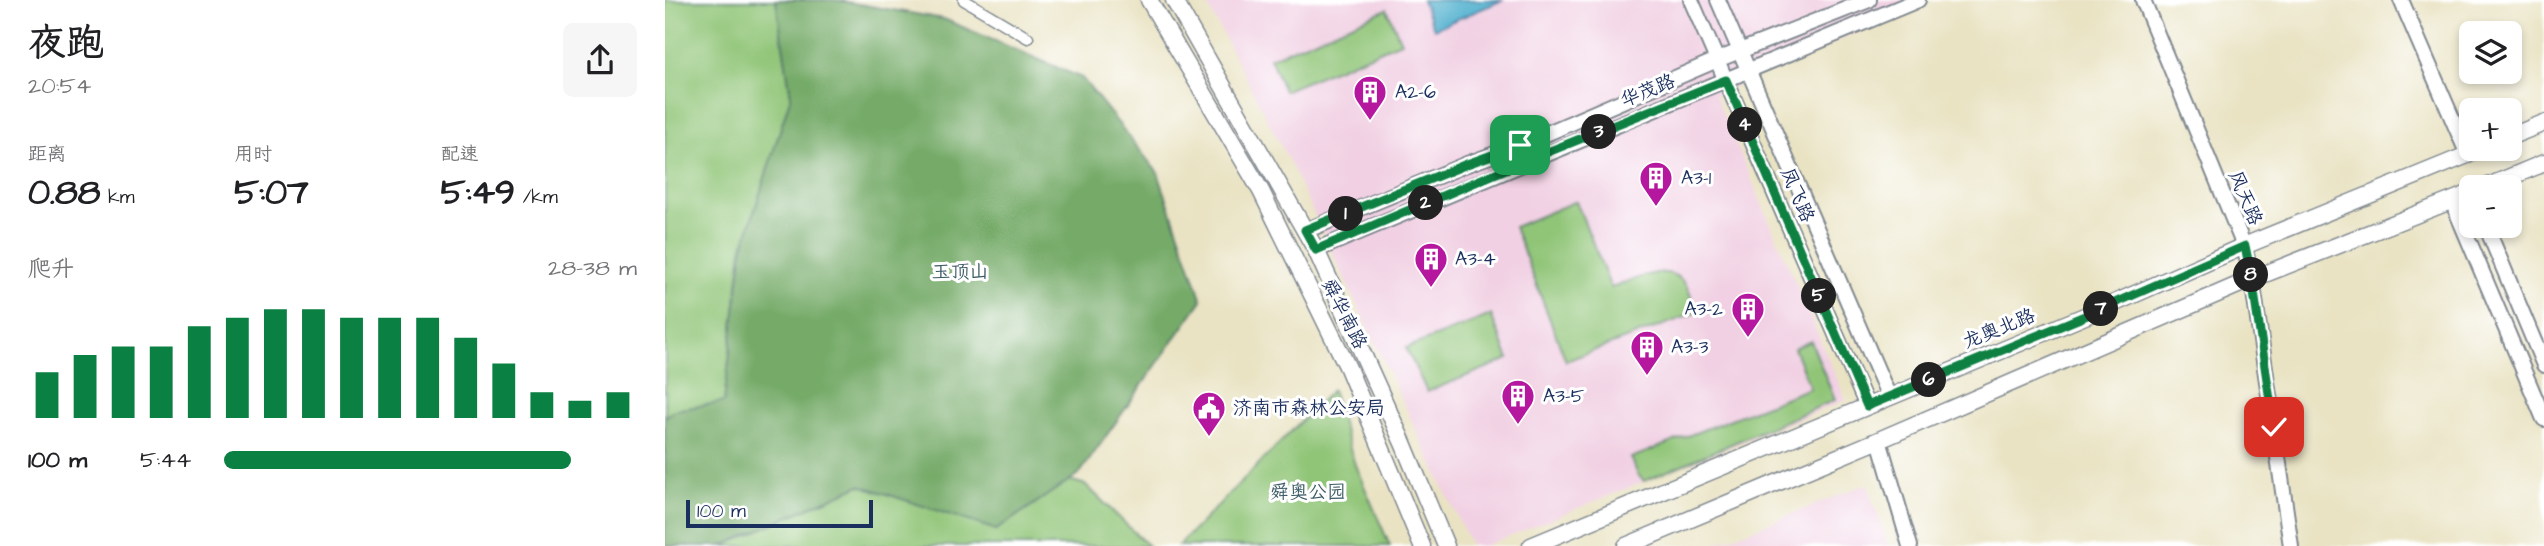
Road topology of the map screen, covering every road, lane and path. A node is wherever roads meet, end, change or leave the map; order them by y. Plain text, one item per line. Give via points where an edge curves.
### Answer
1 (964, 0) edge
2 (1149, 0) edge
3 (1174, 0) edge
4 (1691, 0) edge
5 (1718, 0) edge
6 (1869, 0) edge
7 (1918, 0) edge
8 (2143, 0) edge
9 (2401, 0) edge
10 (1028, 38) dead end
11 (1740, 51) junction
12 (1717, 60) junction
13 (1749, 71) junction
14 (1726, 80) junction
15 (2459, 119) edge
16 (2544, 123) edge
17 (2522, 132) edge
18 (2459, 159) edge
19 (2544, 163) edge
20 (2515, 175) edge
21 (2459, 198) edge
22 (2452, 201) junction
23 (1305, 230) junction
24 (2491, 238) edge
25 (2245, 246) junction
26 (1316, 250) junction
27 (2252, 279) junction
28 (2544, 365) edge
29 (1889, 397) junction
30 (1867, 406) junction
31 (2544, 419) edge
32 (1879, 440) junction
33 (1422, 546) edge
34 (1446, 546) edge
35 (1531, 546) edge
36 (1626, 546) edge
37 (1910, 546) edge
38 (2291, 546) edge

1 - 10 street
2 - 33 main road, 舜华南路 via 1261,191 1347,368
3 - 23 main road, 舜华南路
4 - 12 street, 凤飞路
5 - 11 street
6 - 11 street, 华茂路
7 - 13 street, 华茂路
8 - 25 street, 风天路
9 - 15 street
11 - 12 street, 华茂路
11 - 13 street
12 - 14 street, 凤飞路
12 - 23 street, 华茂路
13 - 14 street, 华茂路
13 - 29 street
14 - 26 street, 华茂路
14 - 30 street, 凤飞路
16 - 17 main road
18 - 25 main road, 龙奥北路
19 - 20 main road
21 - 22 main road
22 - 27 main road
22 - 31 street
23 - 26 main road, 舜华南路
24 - 28 street
25 - 27 street, 风天路
25 - 29 main road, 龙奥北路
26 - 34 main road, 舜华南路
27 - 32 main road
27 - 38 street, 风天路
29 - 30 main road, 龙奥北路
30 - 35 main road, 龙奥北路
32 - 36 main road
32 - 37 street

